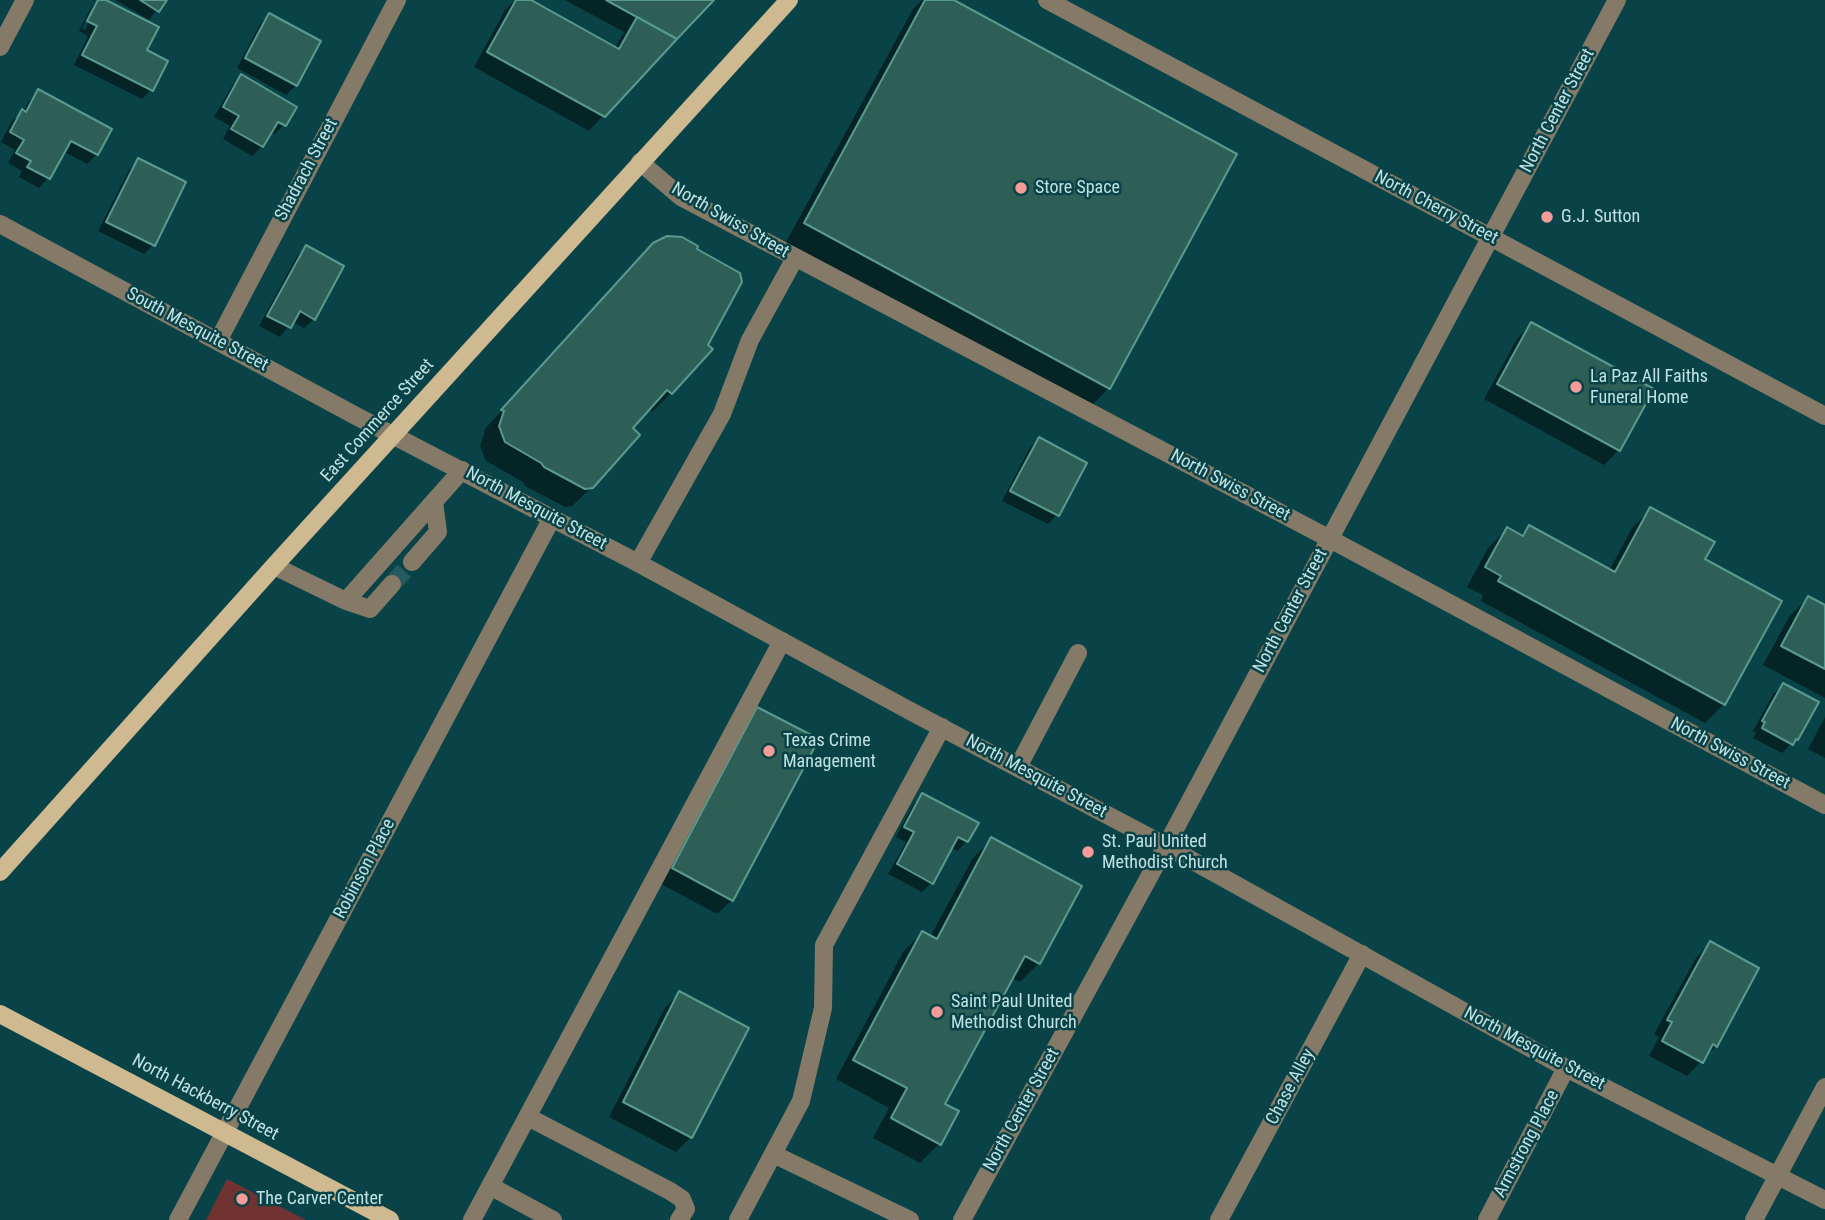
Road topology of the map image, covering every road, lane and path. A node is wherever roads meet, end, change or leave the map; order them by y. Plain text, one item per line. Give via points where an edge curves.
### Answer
1 (25, 0) edge
2 (397, 0) edge
3 (789, 0) edge
4 (1048, 0) edge
5 (1617, 0) edge
6 (0, 47) edge
7 (640, 162) junction
8 (0, 224) edge
9 (1490, 237) junction
10 (795, 258) junction
11 (218, 341) junction
12 (1825, 416) edge
13 (395, 435) junction
14 (462, 470) junction
15 (434, 502) junction
16 (552, 518) junction
17 (1330, 539) junction
18 (412, 562) tunnel mouth
19 (638, 563) junction
20 (274, 566) junction
21 (392, 584) tunnel mouth
22 (346, 601) junction
23 (782, 641) junction
24 (1078, 653) dead end
25 (942, 727) junction
26 (1018, 767) junction
27 (1825, 805) edge
28 (1166, 846) junction
29 (0, 872) edge
30 (1362, 954) junction
31 (0, 1014) edge
32 (1566, 1068) junction
33 (1825, 1087) edge
34 (528, 1117) junction
35 (225, 1133) junction
36 (773, 1154) junction
37 (1779, 1175) junction
38 (490, 1186) junction
39 (1825, 1200) edge
40 (178, 1220) edge
41 (390, 1220) edge
42 (472, 1220) edge
43 (553, 1220) edge
44 (680, 1220) edge
45 (738, 1220) edge
46 (910, 1220) edge
47 (962, 1220) edge
48 (1219, 1220) edge
49 (1487, 1220) edge
50 (1754, 1220) edge

1 - 6 street
2 - 11 street, Shadrach Street
3 - 7 main road, East Commerce Street
4 - 9 street, North Cherry Street
5 - 9 street, North Center Street
7 - 10 street, North Swiss Street via 681,197
7 - 13 main road, East Commerce Street
8 - 11 street, South Mesquite Street
9 - 12 street, North Cherry Street
9 - 17 street, North Center Street
10 - 17 street, North Swiss Street
10 - 19 street via 750,340 722,414
11 - 13 street, South Mesquite Street
13 - 14 street, North Mesquite Street
13 - 20 main road, East Commerce Street
14 - 15 street
14 - 16 street, North Mesquite Street
15 - 18 street via 439,532
15 - 22 street
16 - 19 street, North Mesquite Street
16 - 35 street, Robinson Place
17 - 27 street, North Swiss Street
17 - 28 street, North Center Street
19 - 23 street, North Mesquite Street
20 - 22 street
20 - 29 main road, East Commerce Street
21 - 22 street via 370,608
23 - 25 street, North Mesquite Street
23 - 34 street
24 - 26 street
25 - 26 street, North Mesquite Street
25 - 36 street via 824,945 823,1009 801,1101
26 - 28 street, North Mesquite Street
28 - 30 street, North Mesquite Street
28 - 47 street, North Center Street
30 - 32 street, North Mesquite Street
30 - 48 street, Chase Alley
31 - 35 main road, North Hackberry Street
32 - 37 street, North Mesquite Street
32 - 49 street, Armstrong Place
33 - 37 street
34 - 38 street
34 - 44 street via 682,1199 686,1209
35 - 40 street, Robinson Place
35 - 41 main road, North Hackberry Street
36 - 45 street
36 - 46 street
37 - 39 street, North Mesquite Street
37 - 50 street
38 - 42 street
38 - 43 street

